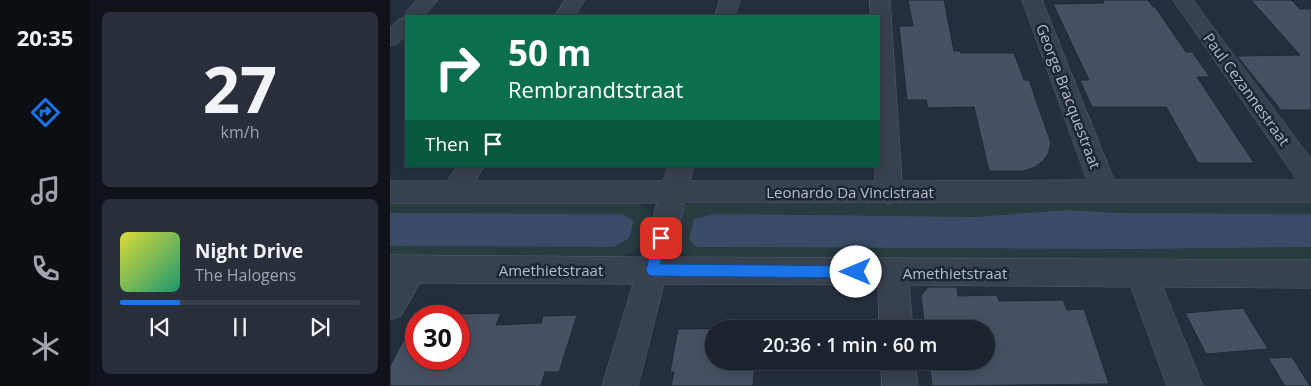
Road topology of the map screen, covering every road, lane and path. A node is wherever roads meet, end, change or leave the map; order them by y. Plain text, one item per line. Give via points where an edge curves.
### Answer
1 (428, 0) edge
2 (575, 0) edge
3 (730, 0) edge
4 (880, 0) edge
5 (1032, 0) edge
6 (1183, 0) edge
7 (414, 15) edge
8 (566, 15) edge
9 (725, 15) edge
10 (405, 24) edge
11 (390, 40) edge
12 (470, 167) edge
13 (678, 178) edge
14 (1311, 179) edge
15 (390, 192) edge
16 (455, 192) junction
17 (1105, 192) junction
18 (1311, 192) edge
19 (889, 193) junction
20 (401, 269) edge
21 (652, 270) junction
22 (894, 272) junction
23 (1142, 274) junction
24 (1311, 274) edge
25 (390, 305) edge
26 (896, 320) edge
27 (899, 370) edge
28 (620, 386) edge
29 (900, 386) edge
30 (1185, 386) edge

1 - 7 street
2 - 8 street
3 - 9 street
4 - 19 street
5 - 17 street, George Bracquestraat
6 - 14 street, Paul Cezannestraat
10 - 11 street
12 - 16 street
13 - 16 street, Leonardo Da Vincistraat
13 - 19 street, Leonardo Da Vincistraat
13 - 21 street
15 - 16 street, Leonardo Da Vincistraat
17 - 18 street, Leonardo Da Vincistraat
17 - 19 street, Leonardo Da Vincistraat
20 - 21 street, Amethietstraat
20 - 25 street
21 - 22 street, Amethietstraat
21 - 28 street
22 - 23 street, Amethietstraat
22 - 26 street
23 - 24 street, Amethietstraat
23 - 30 street
27 - 29 street

